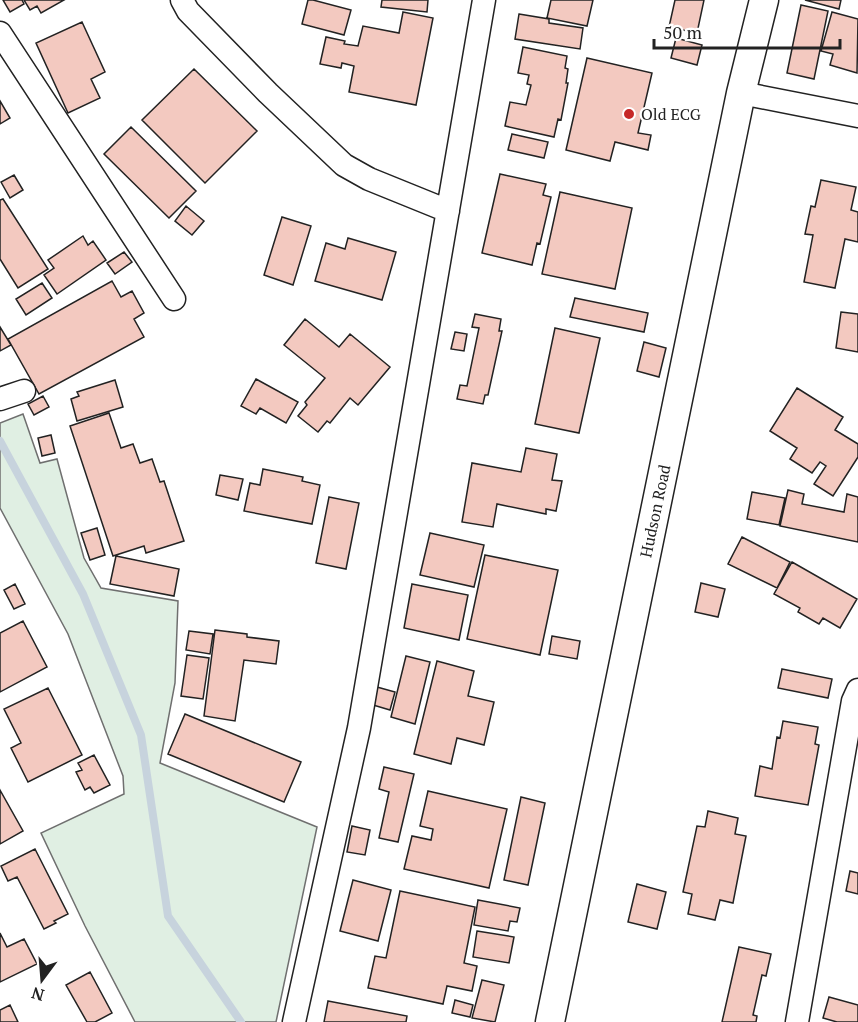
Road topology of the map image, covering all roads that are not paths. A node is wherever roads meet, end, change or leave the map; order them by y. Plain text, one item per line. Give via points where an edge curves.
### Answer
1 (182, 0) edge
2 (484, 0) edge
3 (764, 0) edge
4 (0, 33) edge
5 (741, 93) junction
6 (858, 116) edge
7 (448, 212) junction
8 (174, 299) dead end
9 (24, 391) dead end
10 (0, 399) edge
11 (858, 690) edge
12 (294, 1022) edge
13 (550, 1022) edge
14 (797, 1022) edge

1 - 7 street via 188,11 268,93 344,165
2 - 7 street
3 - 5 street, Hudson Road
4 - 8 street
5 - 6 street
5 - 13 street, Hudson Road
7 - 12 street via 359,728
9 - 10 street
11 - 14 street

